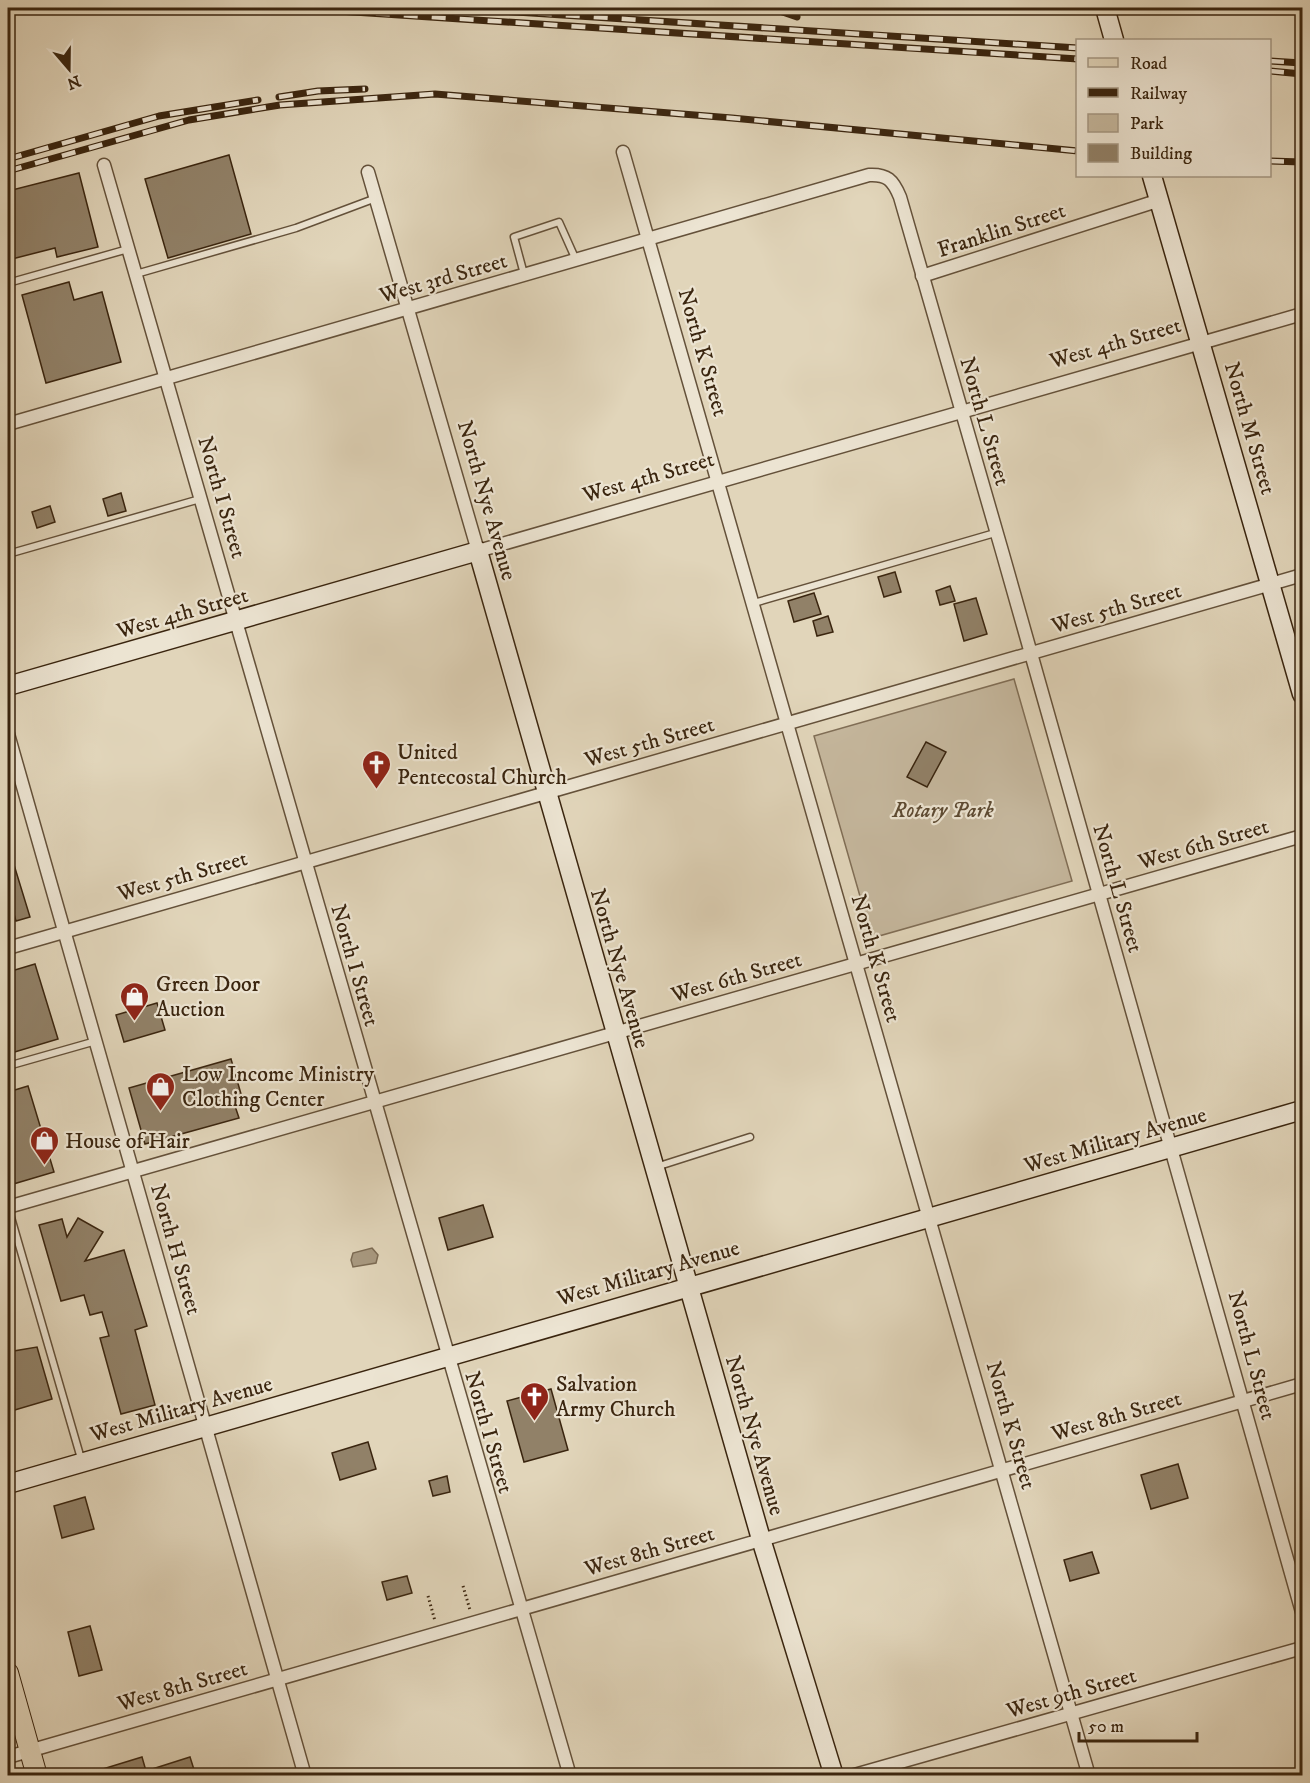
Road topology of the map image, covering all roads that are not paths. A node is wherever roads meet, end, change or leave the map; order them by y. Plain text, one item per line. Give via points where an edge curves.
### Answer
1 (1105, 8) edge
2 (1114, 39) edge
3 (623, 153) dead end
4 (104, 165) dead end
5 (368, 172) dead end
6 (1152, 177) edge
7 (890, 178) joint
8 (376, 198) junction
9 (1160, 200) junction
10 (649, 239) junction
11 (129, 248) junction
12 (576, 260) junction
13 (136, 274) junction
14 (524, 275) junction
15 (922, 276) junction
16 (8, 283) edge
17 (408, 309) junction
18 (1302, 314) edge
19 (1201, 343) junction
20 (167, 378) junction
21 (961, 411) junction
22 (8, 424) edge
23 (719, 481) junction
24 (201, 499) junction
25 (995, 533) junction
26 (478, 551) junction
27 (8, 554) edge
28 (1302, 575) edge
29 (1271, 584) junction
30 (754, 603) junction
31 (237, 621) junction
32 (1029, 654) junction
33 (8, 686) edge
34 (1302, 694) edge
35 (789, 723) junction
36 (8, 734) edge
37 (546, 792) junction
38 (1302, 836) edge
39 (305, 861) junction
40 (1099, 895) junction
41 (64, 932) junction
42 (8, 948) edge
43 (857, 964) junction
44 (614, 1032) junction
45 (96, 1041) junction
46 (8, 1066) edge
47 (373, 1102) junction
48 (1302, 1110) edge
49 (750, 1137) dead end
50 (1174, 1147) junction
51 (654, 1168) junction
52 (133, 1171) junction
53 (8, 1207) edge
54 (928, 1216) junction
55 (688, 1285) junction
56 (447, 1356) junction
57 (1302, 1384) edge
58 (1244, 1401) junction
59 (204, 1426) junction
60 (82, 1462) junction
61 (1003, 1470) junction
62 (8, 1484) edge
63 (761, 1539) junction
64 (520, 1609) junction
65 (1302, 1612) edge
66 (1302, 1648) edge
67 (8, 1673) edge
68 (277, 1679) junction
69 (1072, 1714) junction
70 (30, 1751) junction
71 (8, 1757) edge
72 (37, 1776) edge
73 (305, 1776) edge
74 (570, 1776) edge
75 (834, 1776) edge
76 (851, 1776) edge
77 (1089, 1776) edge

1 - 2 main road
3 - 10 street, North K Street
4 - 11 street, North I Street
5 - 8 street, North Nye Avenue
6 - 9 main road, North M Street
7 - 10 street, West 3rd Street via 869,175
7 - 15 street, North L Street via 900,197
8 - 13 lane via 296,228
8 - 17 street, North Nye Avenue
9 - 15 street, Franklin Street
9 - 19 main road, North M Street
10 - 12 street, West 3rd Street
10 - 23 street, North K Street
11 - 13 street, North I Street
11 - 16 lane
12 - 14 street, West 3rd Street
12 - 14 lane via 559,222 514,237
13 - 20 street, North I Street
14 - 17 street, West 3rd Street
15 - 21 street, North L Street
17 - 20 street, West 3rd Street
17 - 26 street, North Nye Avenue
18 - 19 street, West 4th Street
19 - 21 street, West 4th Street
19 - 29 main road, North M Street
20 - 22 street, West 3rd Street
20 - 24 street, North I Street
21 - 23 street, West 4th Street
21 - 25 street, North L Street
23 - 26 street, West 4th Street
23 - 30 street, North K Street
24 - 27 lane
24 - 31 street, North I Street
25 - 30 lane
25 - 32 street, North L Street
26 - 31 main road, West 4th Street
26 - 37 main road, North Nye Avenue
28 - 29 street, West 5th Street
29 - 32 street, West 5th Street
29 - 34 main road, North M Street
30 - 35 street, North K Street
31 - 33 main road, West 4th Street
31 - 39 street, North I Street
32 - 35 street, West 5th Street
32 - 40 street, North L Street
35 - 37 street, West 5th Street
35 - 43 street, North K Street
36 - 41 street, North H Street
37 - 39 street, West 5th Street
37 - 44 main road, North Nye Avenue
38 - 40 street, West 6th Street
39 - 41 street, West 5th Street
39 - 47 street, North I Street
40 - 43 street, West 6th Street
40 - 50 street, North L Street
41 - 42 street, West 5th Street
41 - 45 street, North H Street
43 - 44 street, West 6th Street
43 - 54 street, North K Street
44 - 47 street, West 6th Street
44 - 51 main road, North Nye Avenue
45 - 46 lane
45 - 52 street, North H Street
47 - 52 street, West 6th Street
47 - 56 street, North I Street
48 - 50 main road, West Military Avenue
49 - 51 lane
50 - 54 main road, West Military Avenue
50 - 58 street, North L Street
51 - 55 main road, North Nye Avenue
52 - 53 street, West 6th Street
52 - 59 street, North H Street
53 - 60 lane
54 - 55 main road, West Military Avenue
54 - 61 street, North K Street
55 - 56 main road, West Military Avenue
55 - 63 main road, North Nye Avenue
56 - 59 main road, West Military Avenue
56 - 64 street, North I Street
57 - 58 street, West 8th Street
58 - 61 street, West 8th Street
58 - 65 street, North L Street
59 - 60 main road, West Military Avenue
59 - 68 street, North H Street
60 - 62 main road, West Military Avenue
61 - 63 street, West 8th Street
61 - 69 street, North K Street
63 - 64 street, West 8th Street
63 - 75 main road, North Nye Avenue
64 - 68 street, West 8th Street
64 - 74 street, North I Street
66 - 69 street, West 9th Street
67 - 70 main road
68 - 70 street, West 8th Street
68 - 73 street, North H Street
69 - 76 street, West 9th Street
69 - 77 street, North K Street
70 - 71 street, West 8th Street
70 - 72 main road

